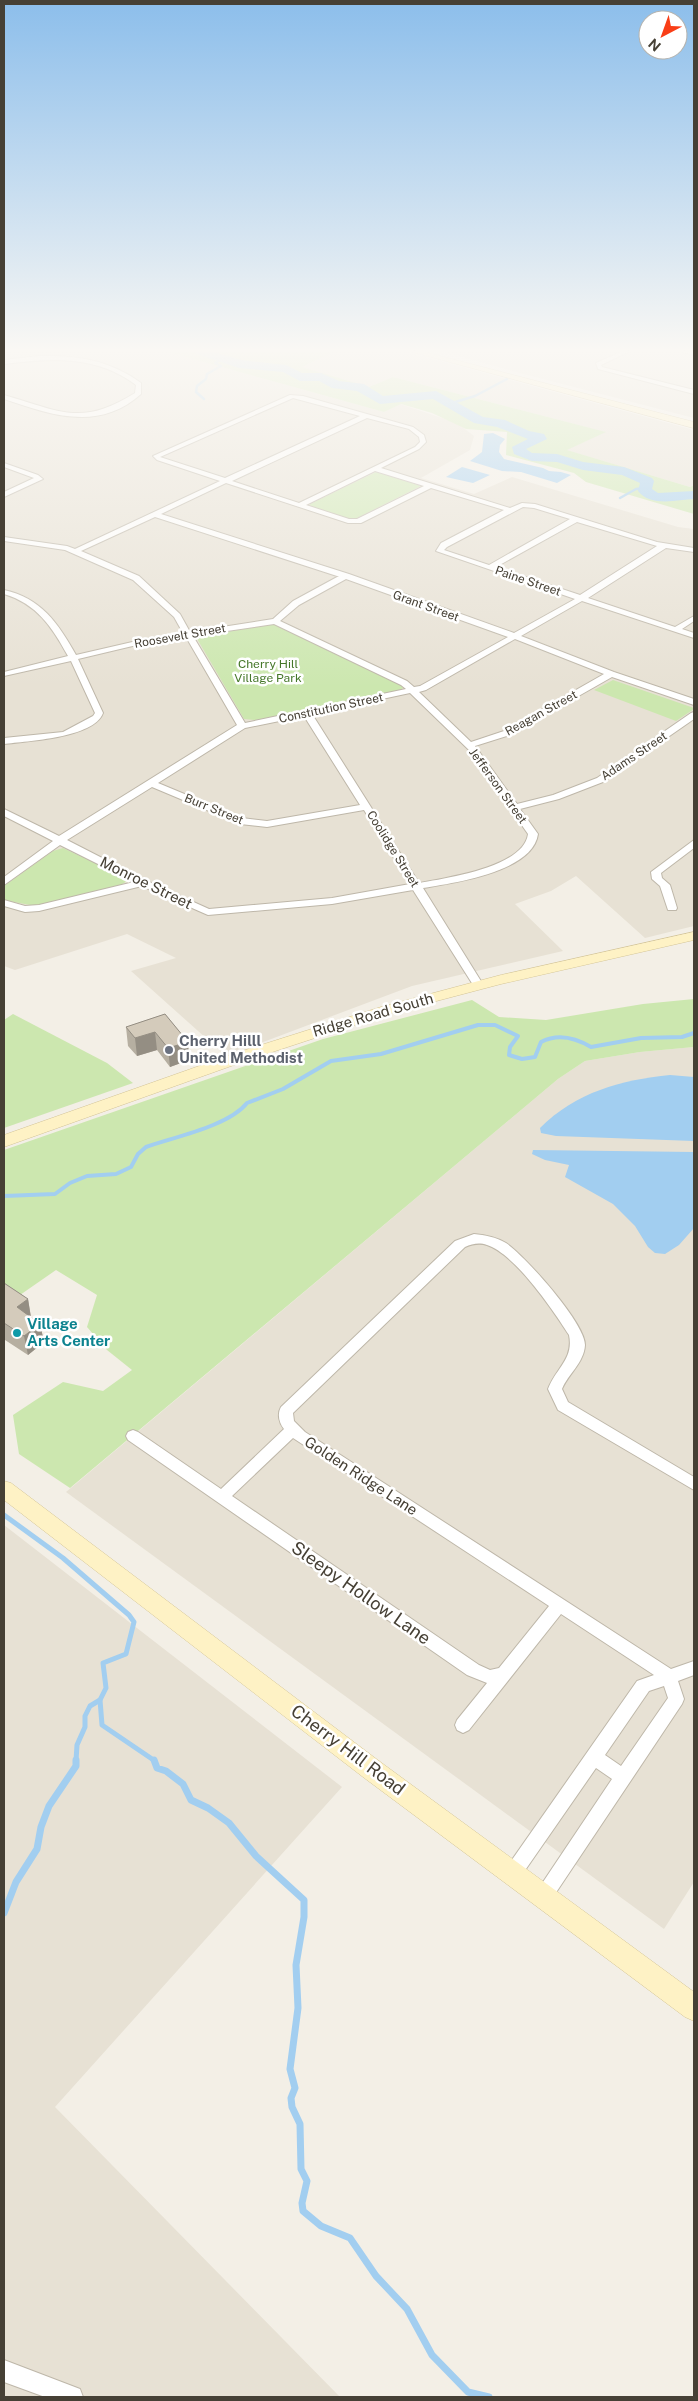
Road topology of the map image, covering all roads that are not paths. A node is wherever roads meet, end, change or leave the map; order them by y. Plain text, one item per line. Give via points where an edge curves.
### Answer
1 (171, 463) edge
2 (264, 463) edge
3 (388, 463) edge
4 (4, 465) edge
5 (376, 469) junction
6 (225, 481) junction
7 (429, 486) junction
8 (4, 495) edge
9 (300, 505) junction
10 (510, 510) junction
11 (156, 515) junction
12 (576, 519) junction
13 (4, 538) edge
14 (665, 546) junction
15 (694, 550) edge
16 (76, 551) junction
17 (489, 568) junction
18 (346, 576) junction
19 (4, 592) edge
20 (580, 599) junction
21 (694, 618) edge
22 (275, 620) junction
23 (676, 630) junction
24 (189, 633) junction
25 (515, 636) junction
26 (694, 636) edge
27 (73, 658) junction
28 (4, 674) edge
29 (611, 674) junction
30 (413, 691) junction
31 (694, 702) edge
32 (307, 713) junction
33 (694, 715) edge
34 (242, 726) junction
35 (4, 741) edge
36 (469, 746) junction
37 (151, 783) junction
38 (367, 807) junction
39 (514, 808) junction
40 (4, 812) edge
41 (60, 840) junction
42 (694, 843) edge
43 (4, 882) edge
44 (143, 883) junction
45 (417, 886) junction
46 (4, 903) edge
47 (672, 908) dead end
48 (694, 936) edge
49 (479, 986) junction
50 (4, 1141) edge
51 (292, 1430) junction
52 (133, 1436) dead end
53 (694, 1484) edge
54 (4, 1489) edge
55 (222, 1497) junction
56 (560, 1604) junction
57 (694, 1668) edge
58 (504, 1674) junction
59 (669, 1676) junction
60 (463, 1725) dead end
61 (593, 1757) junction
62 (624, 1777) junction
63 (513, 1873) junction
64 (543, 1897) junction
65 (694, 2008) edge
66 (4, 2371) edge
67 (72, 2397) edge

1 - 6 street
2 - 6 street
3 - 5 street
4 - 8 street via 39,479
5 - 7 street
5 - 9 street
6 - 9 street
6 - 11 street
7 - 9 street via 358,521 348,521
7 - 10 street
10 - 12 street via 528,505
10 - 17 street, Paine Street via 440,548 442,553
11 - 16 street
11 - 18 street, Grant Street
12 - 14 street
12 - 17 street
13 - 16 street
14 - 15 street
14 - 20 street, Constitution Street
16 - 24 street via 136,578 178,616
17 - 20 street, Paine Street
18 - 22 street via 296,603
18 - 25 street, Grant Street
19 - 27 street via 18,596 50,621 63,637
20 - 23 street, Paine Street
20 - 25 street, Constitution Street
21 - 23 street
22 - 24 street, Roosevelt Street
22 - 30 street, Jefferson Street via 404,683
23 - 26 street, Paine Street
24 - 27 street, Roosevelt Street
24 - 34 street
25 - 29 street, Grant Street
25 - 30 street, Constitution Street
27 - 28 street, Roosevelt Street
27 - 35 street via 99,713 97,718 65,734
29 - 31 street, Grant Street
29 - 36 street, Reagan Street via 507,733
30 - 32 street, Constitution Street
30 - 36 street, Jefferson Street
32 - 34 street, Constitution Street
32 - 38 street, Coolidge Street
33 - 39 street, Adams Street via 600,780 556,797
34 - 37 street, Constitution Street
36 - 39 street, Jefferson Street
37 - 38 street, Burr Street via 240,821 255,824
37 - 41 street, Constitution Street
38 - 45 street, Coolidge Street
39 - 45 street, Jefferson Street via 533,834 527,850 506,864 487,871
40 - 41 street, Monroe Street
41 - 43 street, Constitution Street
41 - 44 street, Monroe Street
42 - 47 street via 656,872 657,879 665,885
44 - 45 street, Monroe Street via 208,912 332,901
44 - 46 street via 39,908
45 - 49 street, Coolidge Street
48 - 49 street, Ridge Road South
49 - 50 street, Ridge Road South via 386,1010 280,1043
51 - 53 street, Golden Ridge Lane via 285,1416 291,1404 460,1244 481,1239 499,1245 519,1258 576,1334 575,1360 555,1389 563,1406
51 - 55 street
51 - 56 street, Golden Ridge Lane
52 - 55 street, Sleepy Hollow Lane
54 - 63 street, Cherry Hill Road
55 - 58 street, Sleepy Hollow Lane via 473,1670 490,1676
56 - 58 street
56 - 59 street, Golden Ridge Lane
57 - 59 street
58 - 60 street
59 - 61 street via 643,1686
59 - 62 street via 676,1699
61 - 62 street
61 - 63 street
62 - 64 street
63 - 64 street, Cherry Hill Road
64 - 65 street, Cherry Hill Road
66 - 67 street

